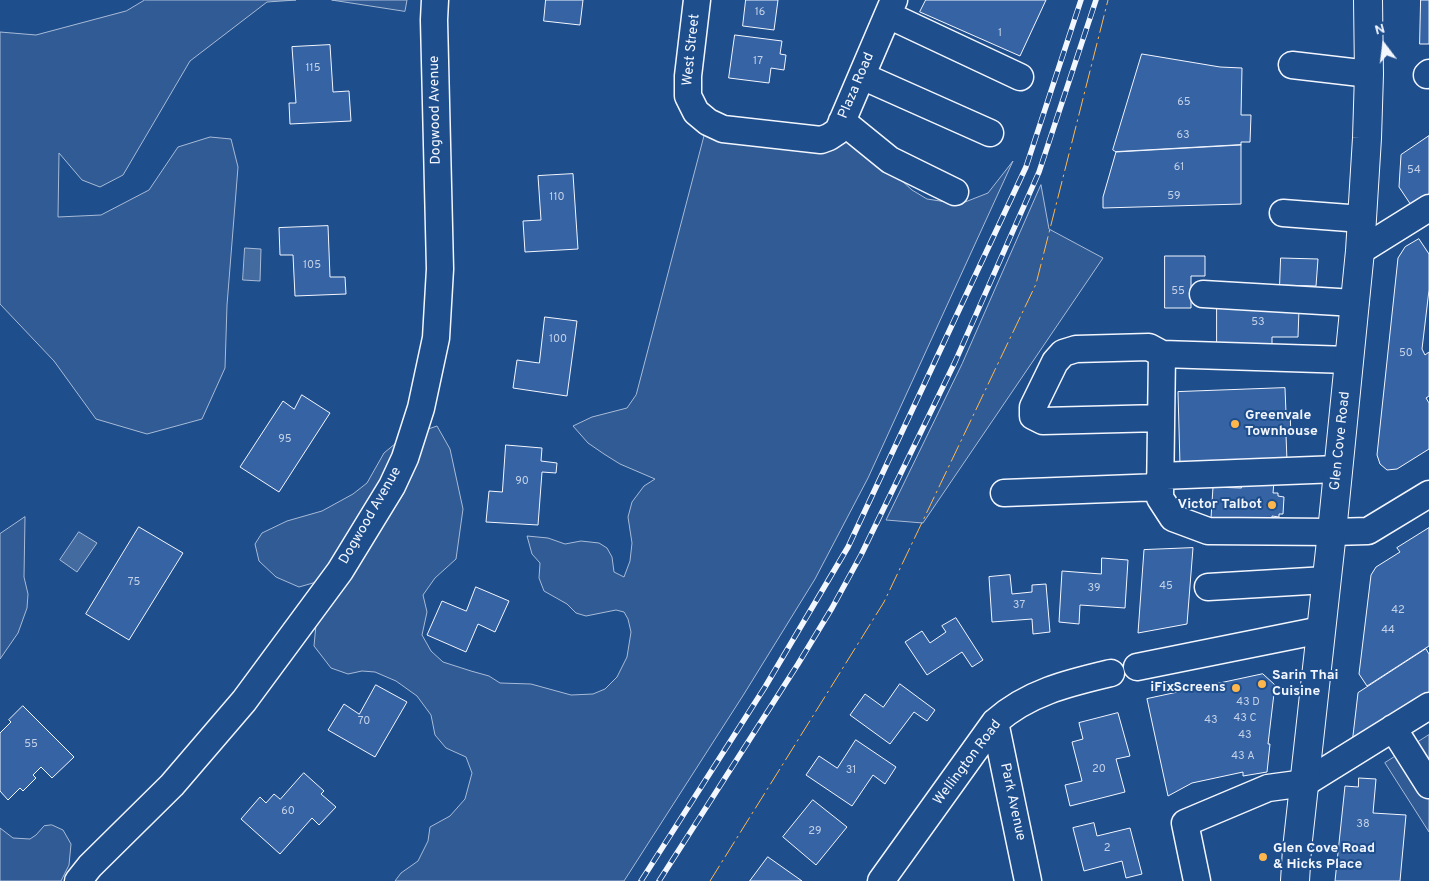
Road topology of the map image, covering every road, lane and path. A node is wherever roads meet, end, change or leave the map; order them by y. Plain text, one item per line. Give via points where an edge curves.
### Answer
1 (435, 0) edge
2 (697, 0) edge
3 (1368, 0) edge
4 (891, 8) edge
5 (1292, 65) dead end
6 (1369, 74) junction
7 (862, 76) junction
8 (1020, 77) dead end
9 (842, 121) junction
10 (708, 122) joint
11 (990, 133) dead end
12 (955, 192) dead end
13 (1429, 208) edge
14 (1284, 213) dead end
15 (1362, 218) junction
16 (1360, 250) junction
17 (1203, 294) dead end
18 (1355, 303) junction
19 (1162, 354) junction
20 (1349, 360) junction
21 (1160, 418) junction
22 (1338, 469) junction
23 (1160, 481) junction
24 (1004, 493) dead end
25 (1429, 494) edge
26 (1332, 532) junction
27 (1326, 580) junction
28 (1208, 587) dead end
29 (1321, 630) junction
30 (1137, 666) dead end
31 (1111, 673) dead end
32 (1429, 706) edge
33 (995, 722) junction
34 (1393, 728) junction
35 (1305, 783) junction
36 (1429, 785) edge
37 (78, 881) edge
38 (881, 881) edge
39 (1028, 881) edge
40 (1197, 881) edge
41 (1295, 881) edge

1 - 37 street, Dogwood Avenue via 440,269 436,338 421,408 405,458 392,486 340,571 244,701 172,785
2 - 10 street, West Street via 688,96 696,112
3 - 6 main road, Glen Cove Road
4 - 7 street, Plaza Road
4 - 8 street
5 - 6 street
6 - 15 main road, Glen Cove Road
7 - 9 street, Plaza Road
7 - 11 street
9 - 10 street, Plaza Road via 838,131 821,140 723,129
9 - 12 street via 890,160
13 - 16 street
14 - 15 street
15 - 16 main road, Glen Cove Road
16 - 18 main road, Glen Cove Road
17 - 18 street
18 - 20 main road, Glen Cove Road
19 - 20 street
19 - 21 street
19 - 21 street via 1149,347 1076,349 1063,353 1055,362 1033,408 1033,416 1043,421
20 - 22 main road, Glen Cove Road
21 - 23 street
22 - 23 street
22 - 26 main road, Glen Cove Road
23 - 24 street
23 - 26 street via 1160,498 1173,518 1208,531
25 - 26 street via 1368,532
26 - 27 main road, Glen Cove Road
27 - 28 street
27 - 29 main road, Glen Cove Road
29 - 30 street
29 - 35 main road, Glen Cove Road
31 - 33 street, Wellington Road via 1047,690 1009,710
32 - 34 street
33 - 38 street, Wellington Road
33 - 39 street, Park Avenue
34 - 35 street
34 - 36 street
35 - 40 street via 1268,788 1185,823
35 - 41 main road, Glen Cove Road

